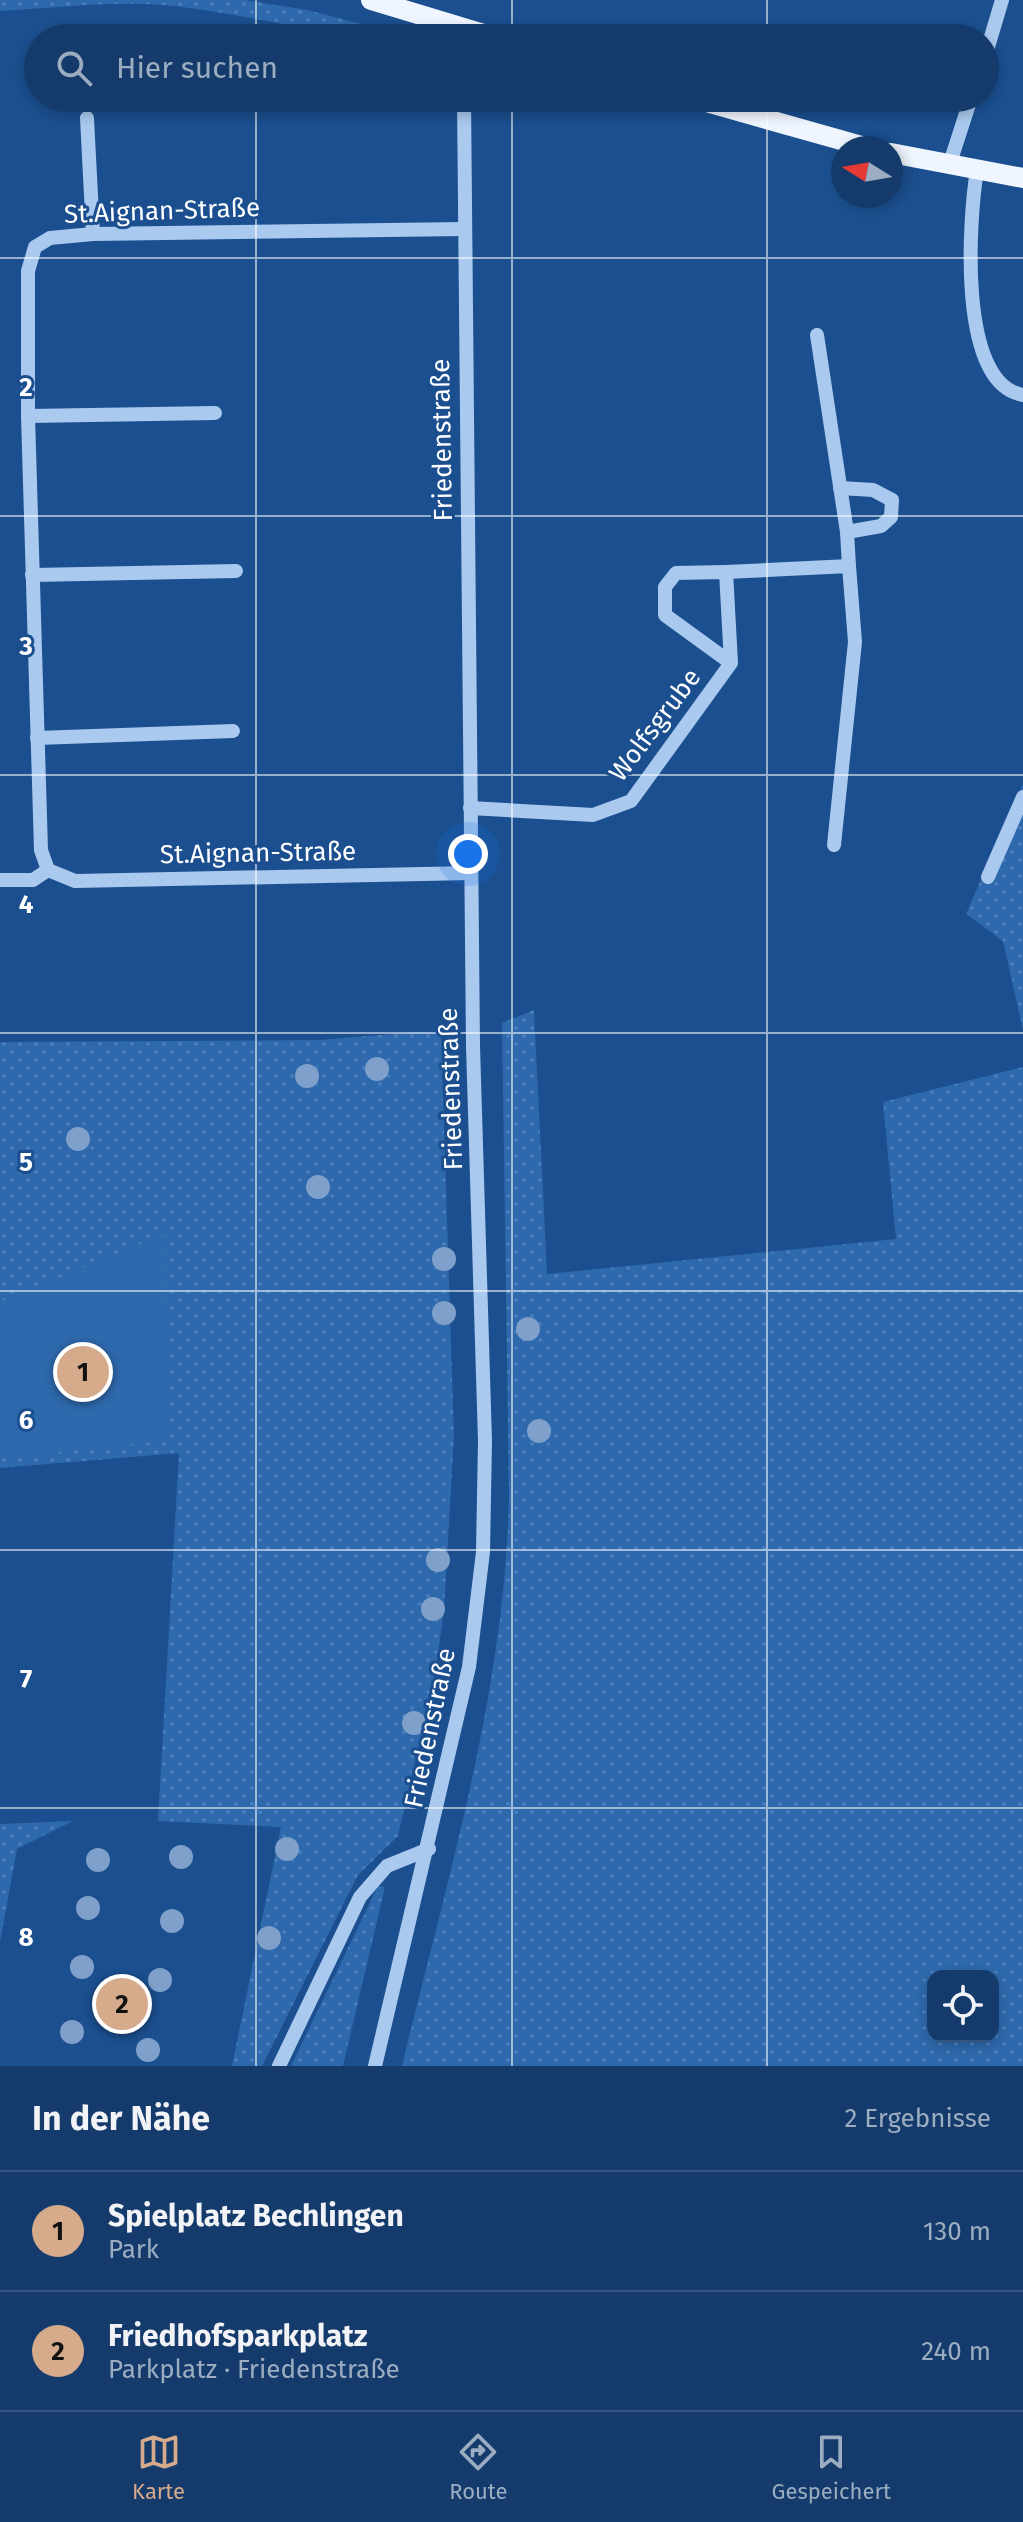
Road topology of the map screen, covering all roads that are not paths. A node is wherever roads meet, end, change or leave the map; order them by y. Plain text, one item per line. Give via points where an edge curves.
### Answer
1 (371, 0) edge
2 (1002, 0) edge
3 (438, 24) edge
4 (995, 24) edge
5 (464, 112) edge
6 (742, 112) edge
7 (966, 112) edge
8 (87, 118) dead end
9 (831, 137) edge
10 (903, 156) edge
11 (949, 166) junction
12 (977, 170) junction
13 (1023, 178) edge
14 (464, 229) junction
15 (93, 234) junction
16 (817, 335) dead end
17 (1023, 395) edge
18 (215, 413) dead end
19 (28, 416) junction
20 (840, 488) junction
21 (847, 532) junction
22 (849, 566) junction
23 (236, 571) dead end
24 (726, 572) junction
25 (32, 575) junction
26 (731, 663) junction
27 (233, 731) dead end
28 (37, 738) junction
29 (1023, 797) edge
30 (470, 808) junction
31 (834, 845) dead end
32 (48, 870) junction
33 (471, 873) junction
34 (988, 877) dead end
35 (0, 880) edge
36 (429, 1849) junction
37 (279, 2066) edge
38 (375, 2066) edge

1 - 3 main road
2 - 4 street
5 - 14 street, Friedenstraße
6 - 9 main road
7 - 11 street
8 - 15 street
10 - 11 main road
11 - 12 main road
12 - 13 main road
12 - 17 street via 975,323 994,378
14 - 15 street, St.Aignan-Straße
14 - 30 street, Friedenstraße
15 - 19 street, St.Aignan-Straße via 50,238 35,247 28,271
16 - 20 street
18 - 19 street
19 - 25 street, St.Aignan-Straße
20 - 21 street
20 - 21 street via 873,490 892,500 891,517 881,526
21 - 22 street
22 - 24 street, Wolfsgrube
22 - 31 street via 855,642
23 - 25 street
24 - 26 street, Wolfsgrube
24 - 26 street, Wolfsgrube via 676,573 665,587 665,615
25 - 28 street, St.Aignan-Straße
26 - 30 street, Wolfsgrube via 631,801 593,815
27 - 28 street
28 - 32 street, St.Aignan-Straße via 41,850
29 - 34 street
30 - 33 street, Friedenstraße
32 - 33 street, St.Aignan-Straße via 75,881
32 - 35 street via 33,880
33 - 36 street, Friedenstraße via 483,1552 469,1667
36 - 37 street via 387,1866 366,1888
36 - 38 street, Friedenstraße

